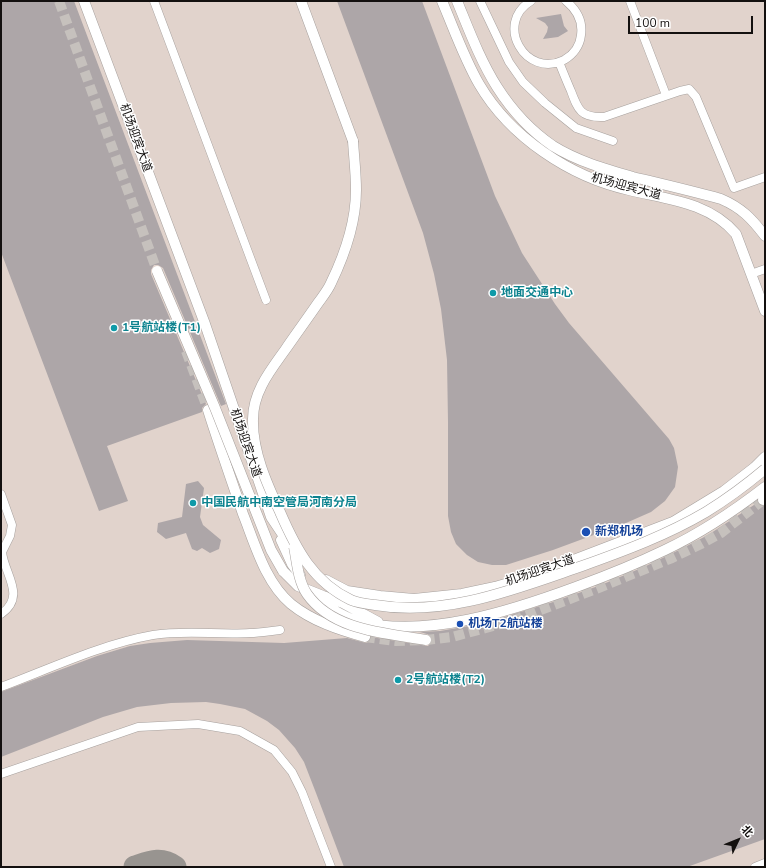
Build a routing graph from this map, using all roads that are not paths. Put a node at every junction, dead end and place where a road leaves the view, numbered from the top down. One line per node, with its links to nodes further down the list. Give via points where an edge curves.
1 (84, 1): 25 (main road, 机场迎宾大道, via 205,324)
2 (154, 1): 18 (lane)
3 (301, 1): 26 (main road, bridge, via 353,141 356,192 350,234 331,284 267,374 254,407 252,420 258,454)
4 (442, 1): 17 (main road, 机场迎宾大道, via 480,85 504,116 529,140 554,159 590,178 706,210 728,225 736,234)
5 (457, 1): 14 (main road, via 482,60 496,85 516,113 537,133 553,145 592,165 729,202 748,215)
6 (480, 1): 12 (lane, via 509,62 523,82 544,104 576,128)
7 (531, 1): 10 (lane, via 519,12 515,21 516,42 529,58 548,64)
8 (566, 1): 10 (lane, via 580,18 581,40 568,58)
9 (630, 1): 11 (lane)
10 (558, 62): 11 (lane, via 576,106 588,116 604,118)
11 (666, 96): 13 (lane, via 689,89 696,97 734,188)
12 (613, 141)
13 (765, 177)
14 (765, 236)
15 (765, 269): 17 (lane)
16 (157, 271): 27 (main road, bridge, via 271,550 283,571)
17 (751, 274): 19 (main road, 机场迎宾大道)
18 (266, 300)
19 (765, 310)
20 (208, 410): 34 (main road, via 259,557 274,584 302,613)
21 (765, 457): 29 (main road, 机场迎宾大道, via 724,491 673,522 532,576 462,594 414,599)
22 (765, 469): 26 (main road, bridge, via 742,488 705,512 665,533 621,552 508,592 471,601 427,607 384,606 354,601 331,589 310,568)
23 (765, 487): 32 (main road, via 737,508 666,550 552,596 465,620 434,625)
24 (1, 494): 31 (lane, via 12,525 2,552 13,588 13,599)
25 (271, 517): 28 (main road, via 292,564 305,581); 29 (main road, 机场迎宾大道, via 301,562 321,578 347,591)
26 (293, 541): 35 (main road, bridge, via 306,594 321,610 366,630)
27 (298, 586): 28 (main road); 32 (main road, via 322,603 356,621)
28 (322, 596): 30 (main road)
29 (380, 596): 30 (main road)
30 (343, 603): 32 (main road)
31 (1, 614)
32 (385, 626)
33 (280, 630): 36 (lane, via 153,635 113,645)
34 (365, 637)
35 (426, 640)
36 (1, 688)
37 (1, 774): 39 (lane, via 138,727 198,724 240,731 274,750 292,772)
38 (765, 863): 40 (lane)
39 (331, 867)
40 (755, 867)

